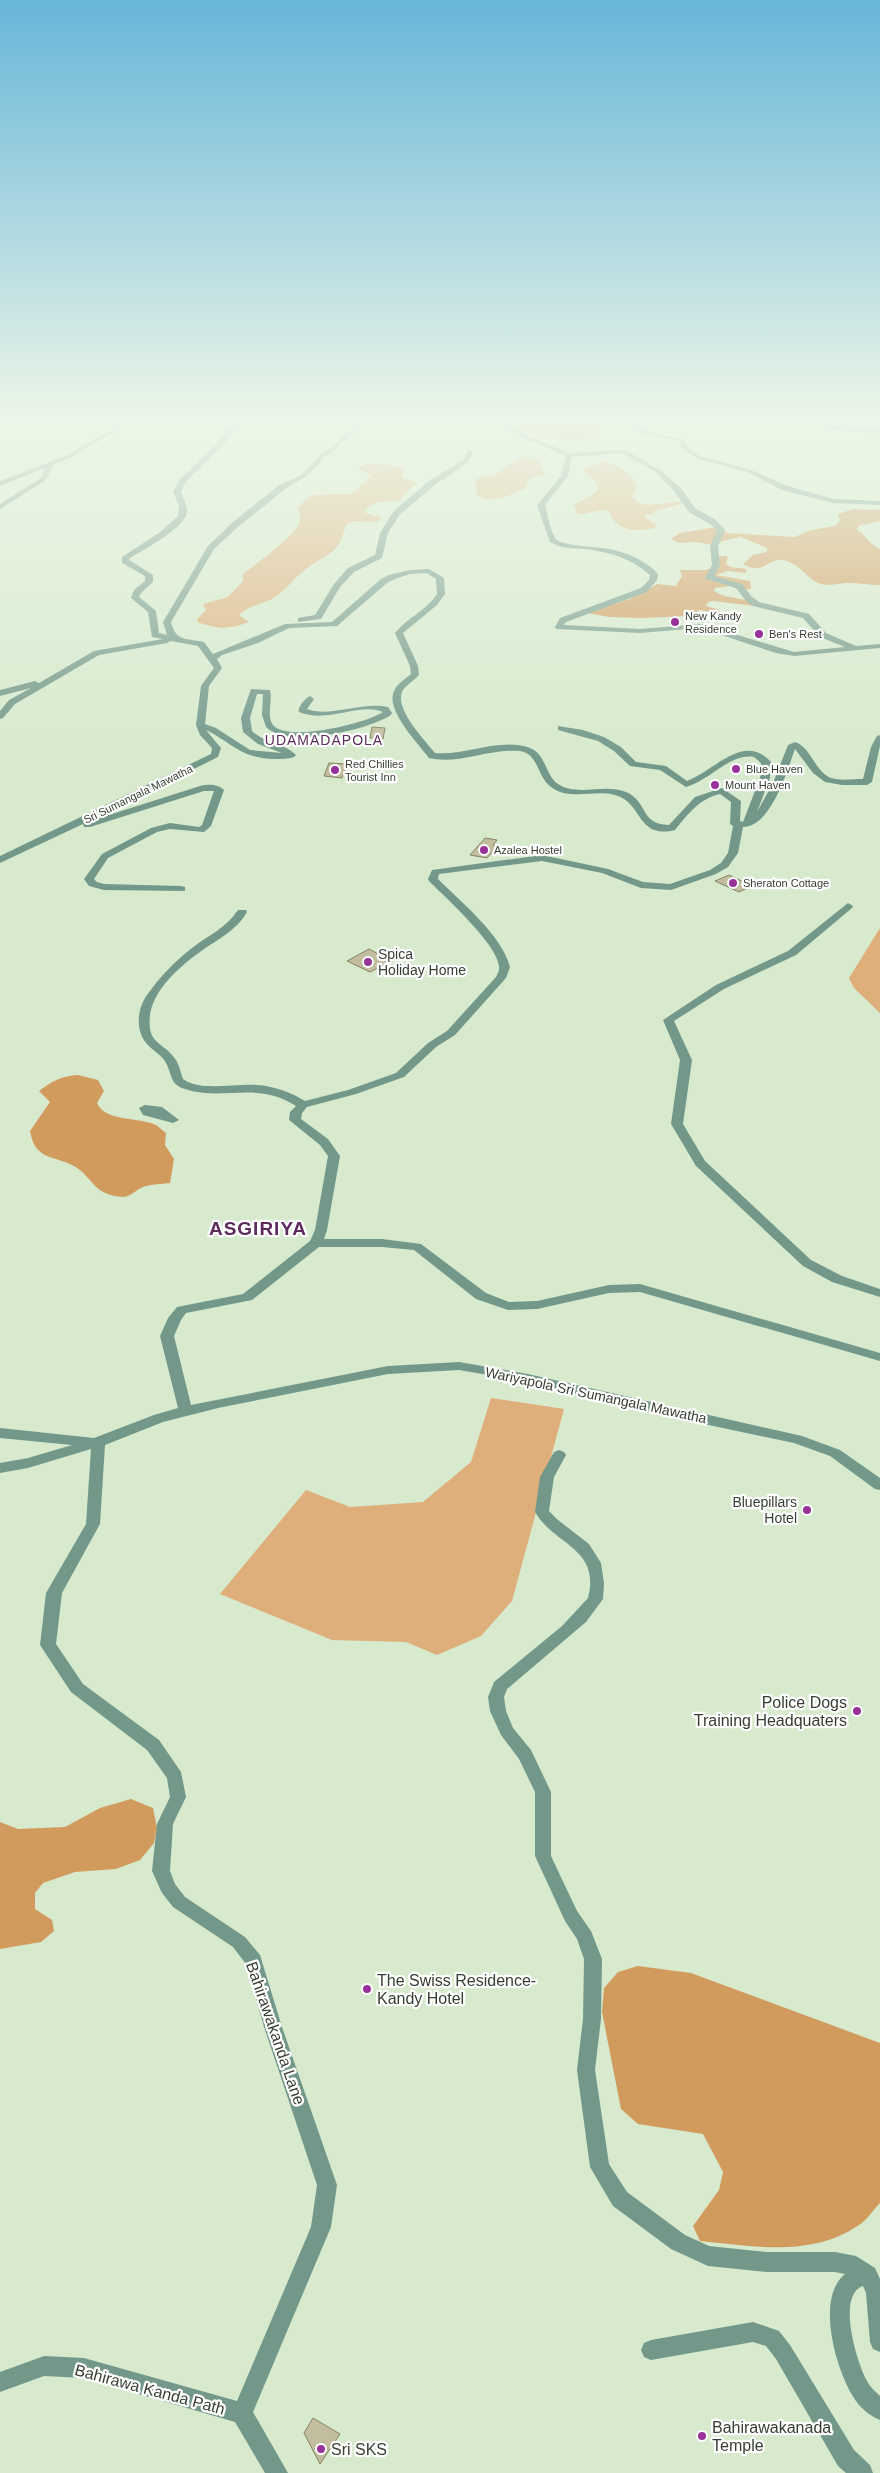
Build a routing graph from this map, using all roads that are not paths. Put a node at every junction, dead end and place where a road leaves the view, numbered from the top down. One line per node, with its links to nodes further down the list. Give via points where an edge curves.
1 (164, 533): 7 (street, via 125,560 149,576 149,582 135,598 152,611 155,635)
2 (226, 533): 7 (street, via 211,548 168,622 170,634)
3 (384, 533): 6 (street, via 379,556 351,570 318,617 286,621)
4 (551, 533): 9 (street, via 560,545 620,553 647,566 654,574 644,590 563,620 559,626 640,631 701,626 794,654)
5 (720, 533): 9 (street, via 714,546 716,565 709,577 739,586 756,604 806,616 823,635)
6 (278, 630): 10 (street, via 219,652); 18 (street, via 288,626 334,624 384,581 410,572 437,574 441,594 433,605 406,623 399,633 416,675 398,689 395,698 399,712 432,756 450,758 498,748 530,750 536,754 554,785 569,791 623,794 635,804 645,823 657,828 672,828 693,802 707,793 722,791 736,801 735,824)
7 (178, 640): 10 (street, via 201,644); 11 (street, via 97,653)
8 (880, 646): 9 (street)
9 (856, 648)
10 (211, 659): 15 (street, via 218,668 205,686)
11 (52, 681): 12 (street); 14 (street, via 12,702)
12 (0, 693)
13 (310, 699): 15 (street, via 302,710 306,713 366,707 385,709 388,713 384,718 358,726 284,735 270,728 267,721 267,692 254,690 244,719 246,731 256,740 287,752 289,756 246,752 208,726)
14 (0, 716)
15 (200, 725): 19 (street, Sri Sumangala Mawatha, via 217,748 215,755)
16 (561, 728): 18 (street, via 592,734 622,751 633,764 663,768 686,784 734,756 748,753 761,756 766,762 765,778)
17 (880, 738): 18 (street, via 867,782 829,781 818,776 800,748 796,745 791,747 775,793 756,818)
18 (743, 825): 24 (street, via 733,853 725,864 713,872 671,886 641,885 606,871 542,858 435,872 433,879 502,955 505,967 501,978 451,1033 432,1045 400,1075)
19 (60, 831): 20 (street, Sri Sumangala Mawatha); 21 (street, via 113,818 202,788 216,788 219,790 206,826 201,830 170,826 154,830 105,856 89,879 93,884 104,887)
20 (0, 860)
21 (181, 889)
22 (848, 906): 26 (street, via 792,953 720,987 668,1020 686,1060 677,1124 700,1163 807,1263 837,1280)
23 (242, 912): 24 (street, via 237,922 192,953 146,1003 145,1029 148,1038 172,1061 175,1076 182,1084 198,1088 274,1091)
24 (303, 1105): 25 (street, via 296,1112 296,1120 324,1142 334,1156)
25 (316, 1243): 27 (street, via 382,1243 417,1247 481,1296 508,1306 537,1305 609,1289 640,1288); 28 (street, via 247,1297 182,1310 175,1318 167,1336)
26 (880, 1293)
27 (880, 1358)
28 (186, 1411): 30 (street, Wariyapola Sri Sumangala Mawatha); 33 (street, Wariyapola Sri Sumangala Mawatha, via 388,1370 459,1366 528,1378 797,1439 835,1453)
29 (0, 1432): 30 (street)
30 (98, 1442): 32 (street, Wariyapola Sri Sumangala Mawatha); 39 (street, Bahirawakanda Lane, via 93,1524 54,1593 48,1644 77,1688 153,1745 175,1777 178,1797 165,1824 161,1871 179,1902 239,1942 254,1960 273,2027 327,2185 321,2227)
31 (559, 1455): 34 (street, via 547,1478 542,1512 590,1556 596,1571 595,1599 578,1619 500,1686 496,1697 507,1732 525,1754 543,1792 543,1856 571,1916 585,1936 593,1959 592,2019 586,2070 600,2167 620,2199 678,2242 708,2256 767,2262 835,2262 856,2266)
32 (0, 1468)
33 (880, 1485)
34 (868, 2275): 35 (street, via 876,2292); 38 (street, via 850,2282 840,2296 839,2318 844,2347 861,2391)
35 (880, 2342)
36 (651, 2350): 41 (street, via 753,2332 772,2338 784,2352 846,2458)
37 (0, 2382): 39 (street, Bahirawa Kanda Path, via 44,2366 84,2368)
38 (880, 2410)
39 (242, 2413): 40 (street)
40 (277, 2473)
41 (862, 2473)

